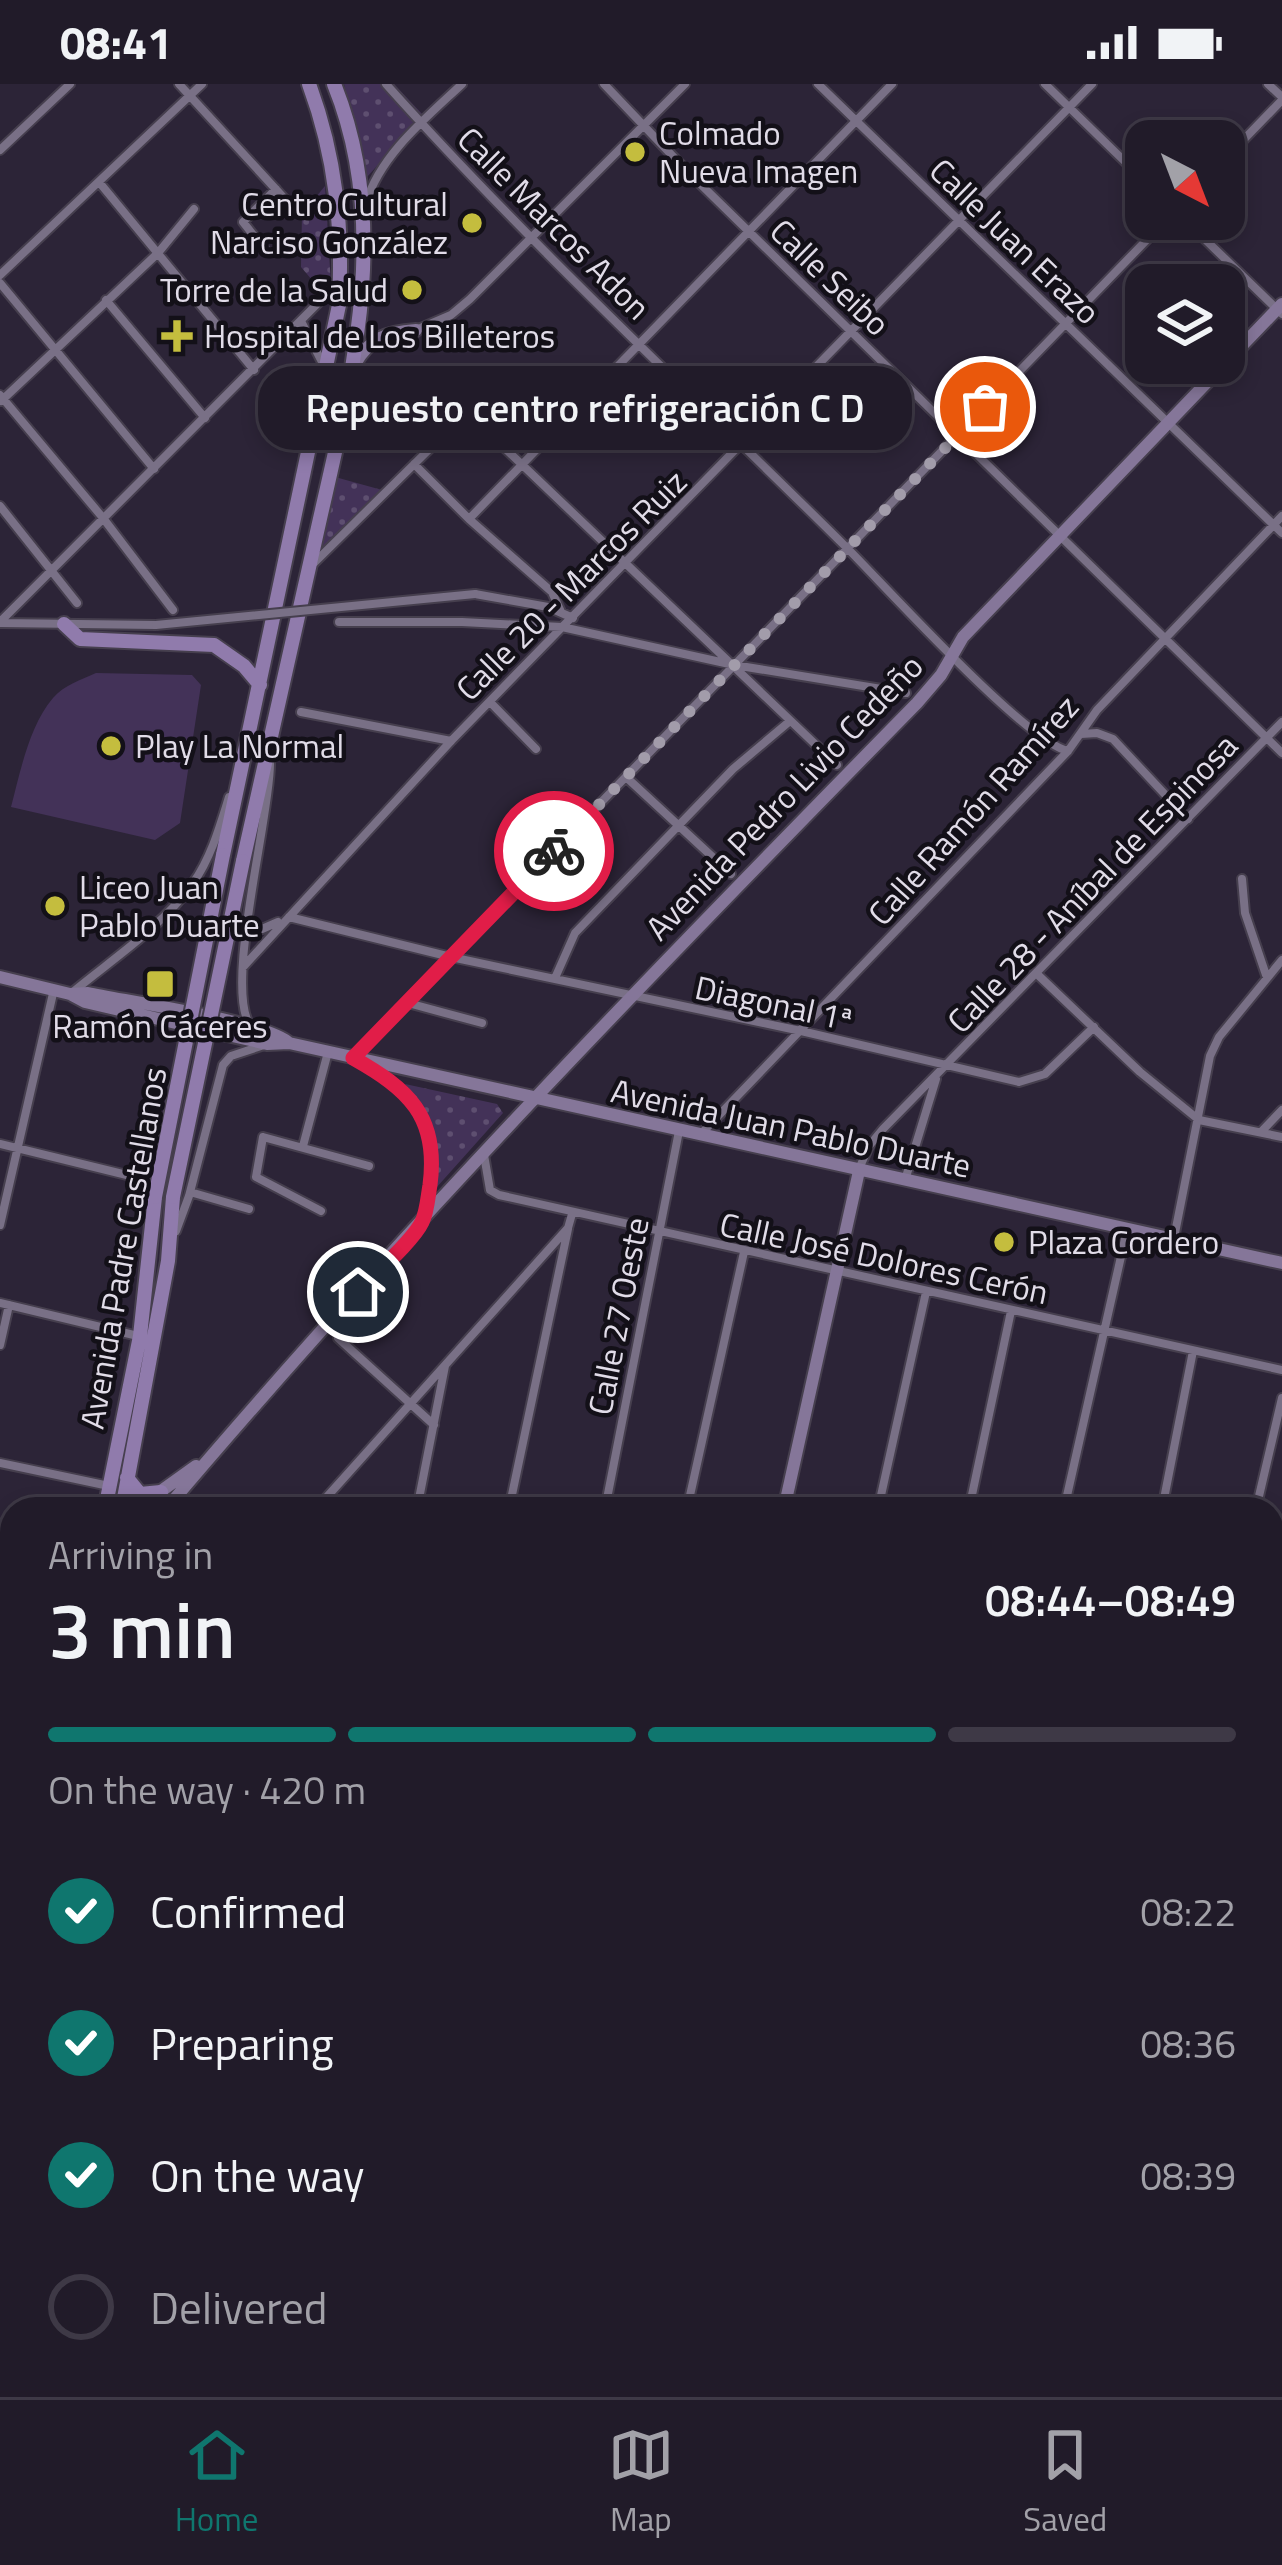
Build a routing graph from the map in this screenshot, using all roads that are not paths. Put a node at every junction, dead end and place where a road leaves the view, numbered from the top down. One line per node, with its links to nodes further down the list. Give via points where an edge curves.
1 (70, 84): 22 (street)
2 (179, 84): 15 (street)
3 (202, 84): 15 (street)
4 (309, 84): 37 (main road, Avenida Padre Castellanos, via 335,177)
5 (334, 84): 28 (main road, Avenida Padre Castellanos)
6 (386, 84): 19 (street, Calle Marcos Adon)
7 (462, 84): 19 (street)
8 (604, 84): 20 (street, Calle Seibo)
9 (685, 84): 20 (street)
10 (818, 84): 18 (street, Calle Juan Erazo)
11 (892, 84): 18 (street)
12 (1045, 84): 17 (street)
13 (1092, 84): 17 (street, Calle 20 - Marcos Ruiz)
14 (1268, 84): 16 (street)
15 (189, 96): 24 (street); 25 (street)
16 (1282, 99): 21 (street)
17 (1069, 107): 23 (street); 29 (street, Calle 20 - Marcos Ruiz)
18 (855, 122): 29 (street, Calle Juan Erazo); 30 (street)
19 (422, 124): 28 (street, via 370,189); 31 (street, Calle Marcos Adon)
20 (644, 127): 30 (street, Calle Seibo); 31 (street)
21 (1245, 138)
22 (0, 150)
23 (1125, 162)
24 (99, 182): 35 (street); 36 (street)
25 (277, 189): 26 (street); 34 (street, via 243,223)
26 (294, 208)
27 (194, 209): 35 (street)
28 (363, 215): 46 (main road, Avenida Padre Castellanos)
29 (961, 220): 41 (street, Calle Juan Erazo); 43 (street, Calle 20 - Marcos Ruiz)
30 (748, 230): 43 (street, Calle Seibo); 44 (street)
31 (532, 240): 42 (street, via 451,315); 44 (street, Calle Marcos Adon)
32 (1147, 240): 41 (street)
33 (1206, 240): 39 (street)
34 (266, 251)
35 (158, 253): 38 (street); 47 (street)
36 (0, 279): 45 (street)
37 (340, 281): 40 (street); 48 (main road, Avenida Padre Castellanos)
38 (106, 300): 45 (street); 50 (street)
39 (1280, 309): 51 (main road, Avenida Pedro Livio Cedeño)
40 (302, 322): 47 (street); 48 (street)
41 (1066, 323): 51 (street, Calle Juan Erazo); 52 (street)
42 (416, 330): 46 (main road, via 379,336)
43 (852, 332): 52 (street, Calle Seibo); 53 (street, Calle 20 - Marcos Ruiz)
44 (640, 344): 53 (street, Calle Marcos Adon); 55 (street)
45 (54, 348): 49 (street); 56 (street)
46 (354, 364): 66 (main road, Avenida Padre Castellanos)
47 (254, 370): 50 (street)
48 (326, 371): 79 (main road, Avenida Padre Castellanos)
49 (1, 398): 59 (street)
50 (205, 418): 56 (street)
51 (1168, 422): 61 (street, Calle Juan Erazo); 63 (main road, Avenida Pedro Livio Cedeño)
52 (957, 435): 63 (street, Calle Seibo); 64 (street)
53 (742, 446): 64 (street, Calle Marcos Adon); 65 (street, Calle 20 - Marcos Ruiz)
54 (414, 464): 55 (street, via 465,414); 60 (street); 66 (street)
55 (521, 466): 60 (street); 65 (street)
56 (154, 469): 59 (street)
57 (0, 506): 67 (street)
58 (1282, 516): 61 (street, Calle Ramón Ramírez)
59 (104, 518): 67 (street); 69 (street)
60 (469, 519): 70 (street, via 552,592)
61 (1274, 525): 62 (street, Calle Juan Erazo); 76 (street, Calle Ramón Ramírez)
62 (1282, 533)
63 (1060, 536): 76 (street, Calle Seibo); 77 (main road, Avenida Pedro Livio Cedeño)
64 (848, 548): 77 (street, Calle Marcos Adon); 78 (street)
65 (626, 564): 71 (street, Calle 20 - Marcos Ruiz); 78 (street)
66 (308, 569): 88 (main road, Avenida Padre Castellanos)
67 (51, 570): 68 (street); 73 (street)
68 (77, 603)
69 (172, 610)
70 (561, 612): 71 (street); 74 (street, bridge, via 475,594 156,625)
71 (573, 618): 75 (street, Calle 20 - Marcos Ruiz)
72 (339, 622): 75 (street)
73 (0, 623): 74 (street)
74 (64, 624): 79 (main road, via 80,639 214,645)
75 (562, 627): 78 (street); 81 (street, Calle 20 - Marcos Ruiz)
76 (1164, 638): 85 (street, Calle Ramón Ramírez); 86 (street, Calle Seibo)
77 (952, 654): 91 (street, Calle Marcos Adon, via 1047,742); 110 (main road, Avenida Pedro Livio Cedeño, via 917,703)
78 (734, 665): 80 (street); 83 (street); 94 (street)
79 (260, 685): 89 (main road, Avenida Padre Castellanos)
80 (906, 693)
81 (490, 701): 87 (street, Calle 20 - Marcos Ruiz); 90 (street)
82 (302, 712): 87 (street)
83 (790, 722): 93 (street); 96 (street)
84 (1282, 722): 86 (street, Calle 28 - Aníbal de Espinosa)
85 (1081, 734): 91 (street, Calle Ramón Ramírez); 95 (street, via 1113,739)
86 (1267, 738): 92 (street, Calle Seibo); 95 (street, Calle 28 - Aníbal de Espinosa)
87 (451, 741): 99 (street, Calle 20 - Marcos Ruiz)
88 (269, 742): 100 (street); 148 (main road, Avenida Padre Castellanos, bridge, via 173,1197)
89 (247, 744): 109 (street, via 194,882); 155 (main road, Avenida Padre Castellanos, bridge, via 155,1196)
90 (536, 749)
91 (1068, 751): 115 (street, Calle Ramón Ramírez)
92 (1282, 753)
93 (837, 765)
94 (626, 776): 96 (street); 101 (street)
95 (1187, 819): 104 (street, Calle 28 - Aníbal de Espinosa)
96 (677, 824): 97 (street); 107 (street, via 575,933)
97 (731, 874)
98 (1242, 879): 105 (street)
99 (287, 917): 100 (street); 101 (street, Diagonal 1ª); 103 (street, Calle 20 - Marcos Ruiz)
100 (246, 929): 103 (street)
101 (451, 957): 107 (street, Diagonal 1ª); 111 (street)
102 (1282, 960): 105 (street)
103 (244, 966): 113 (street, via 243,1014)
104 (1037, 974): 114 (street); 120 (street, Calle 28 - Aníbal de Espinosa)
105 (1267, 975): 124 (street, via 1219,1037)
106 (0, 977): 108 (main road)
107 (555, 979): 110 (street, Diagonal 1ª)
108 (54, 989): 109 (main road); 131 (street)
109 (70, 994): 113 (main road, Avenida Juan Pablo Duarte); 117 (main road, Avenida Juan Pablo Duarte)
110 (630, 995): 115 (street, Diagonal 1ª); 122 (main road, Avenida Pedro Livio Cedeño)
111 (407, 1003): 112 (street); 119 (street)
112 (482, 1023)
113 (252, 1028): 116 (main road, Avenida Juan Pablo Duarte)
114 (1094, 1028): 120 (street, Diagonal 1ª, via 1033,1079); 124 (street)
115 (801, 1031): 120 (street, Diagonal 1ª); 127 (street, Calle Ramón Ramírez)
116 (289, 1043): 117 (main road, Avenida Juan Pablo Duarte); 118 (main road, Avenida Juan Pablo Duarte)
117 (267, 1044): 137 (street, via 224,1065)
118 (328, 1052): 119 (main road, Avenida Juan Pablo Duarte); 130 (street)
119 (353, 1058): 122 (main road, Avenida Juan Pablo Duarte); 141 (street, via 410,1098 428,1129 431,1176)
120 (947, 1067): 121 (street, Calle 28 - Aníbal de Espinosa)
121 (937, 1078): 134 (street, Calle 28 - Aníbal de Espinosa, via 869,1146); 136 (street, Calle 28 - Aníbal de Espinosa)
122 (535, 1100): 125 (main road, Avenida Juan Pablo Duarte); 132 (main road, Avenida Pedro Livio Cedeño)
123 (1282, 1110): 126 (street)
124 (1199, 1120): 126 (street); 146 (street)
125 (679, 1131): 127 (main road, Avenida Juan Pablo Duarte); 145 (street, Calle 27 Oeste)
126 (1261, 1132): 128 (street)
127 (699, 1136): 134 (main road, Avenida Juan Pablo Duarte)
128 (1282, 1137)
129 (0, 1144): 131 (street)
130 (303, 1145): 133 (street); 139 (street, via 265,1136 255,1175)
131 (18, 1148): 135 (street); 142 (street)
132 (484, 1155): 140 (street, Calle José Dolores Cerón, via 490,1190); 141 (main road, Avenida Pedro Livio Cedeño)
133 (369, 1166)
134 (859, 1171): 136 (main road, Avenida Juan Pablo Duarte); 150 (main road)
135 (135, 1178)
136 (905, 1181): 144 (main road, Avenida Juan Pablo Duarte)
137 (190, 1192): 138 (street); 148 (street)
138 (249, 1209)
139 (321, 1211)
140 (572, 1214): 143 (street); 145 (street, Calle José Dolores Cerón)
141 (422, 1222): 164 (main road, Avenida Pedro Livio Cedeño)
142 (0, 1225)
143 (568, 1228): 159 (street); 175 (street)
144 (1127, 1229): 146 (main road, Avenida Juan Pablo Duarte); 154 (street)
145 (659, 1234): 147 (street, Calle José Dolores Cerón); 176 (street, Calle 27 Oeste)
146 (1174, 1240): 149 (main road, Avenida Juan Pablo Duarte)
147 (744, 1252): 150 (street, Calle José Dolores Cerón); 177 (street)
148 (168, 1262): 166 (main road, Avenida Padre Castellanos)
149 (1282, 1263)
150 (836, 1273): 151 (street, Calle José Dolores Cerón); 178 (main road)
151 (926, 1292): 153 (street, Calle José Dolores Cerón); 179 (street)
152 (5, 1304): 155 (street); 157 (street)
153 (1011, 1311): 154 (street, Calle José Dolores Cerón); 180 (street)
154 (1104, 1331): 158 (street, Calle José Dolores Cerón); 181 (street)
155 (140, 1336): 167 (main road, Avenida Padre Castellanos)
156 (338, 1338): 162 (street)
157 (0, 1345)
158 (1193, 1351): 160 (street, Calle José Dolores Cerón); 182 (street)
159 (445, 1364): 162 (street); 163 (street)
160 (1282, 1370)
161 (1282, 1398): 183 (street)
162 (410, 1404): 163 (street); 173 (street)
163 (434, 1425): 174 (street)
164 (212, 1455): 168 (main road); 172 (main road, Avenida Pedro Livio Cedeño)
165 (0, 1463): 167 (street)
166 (127, 1469): 168 (main road, via 128,1484 140,1494); 170 (main road, Avenida Padre Castellanos)
167 (110, 1486): 169 (main road, Avenida Padre Castellanos)
168 (161, 1492): 171 (main road)
169 (108, 1497)
170 (124, 1497)
171 (154, 1497)
172 (176, 1497)
173 (327, 1497)
174 (419, 1497)
175 (512, 1497)
176 (608, 1497)
177 (690, 1497)
178 (787, 1497)
179 (881, 1497)
180 (972, 1497)
181 (1067, 1497)
182 (1164, 1497)
183 (1259, 1497)

